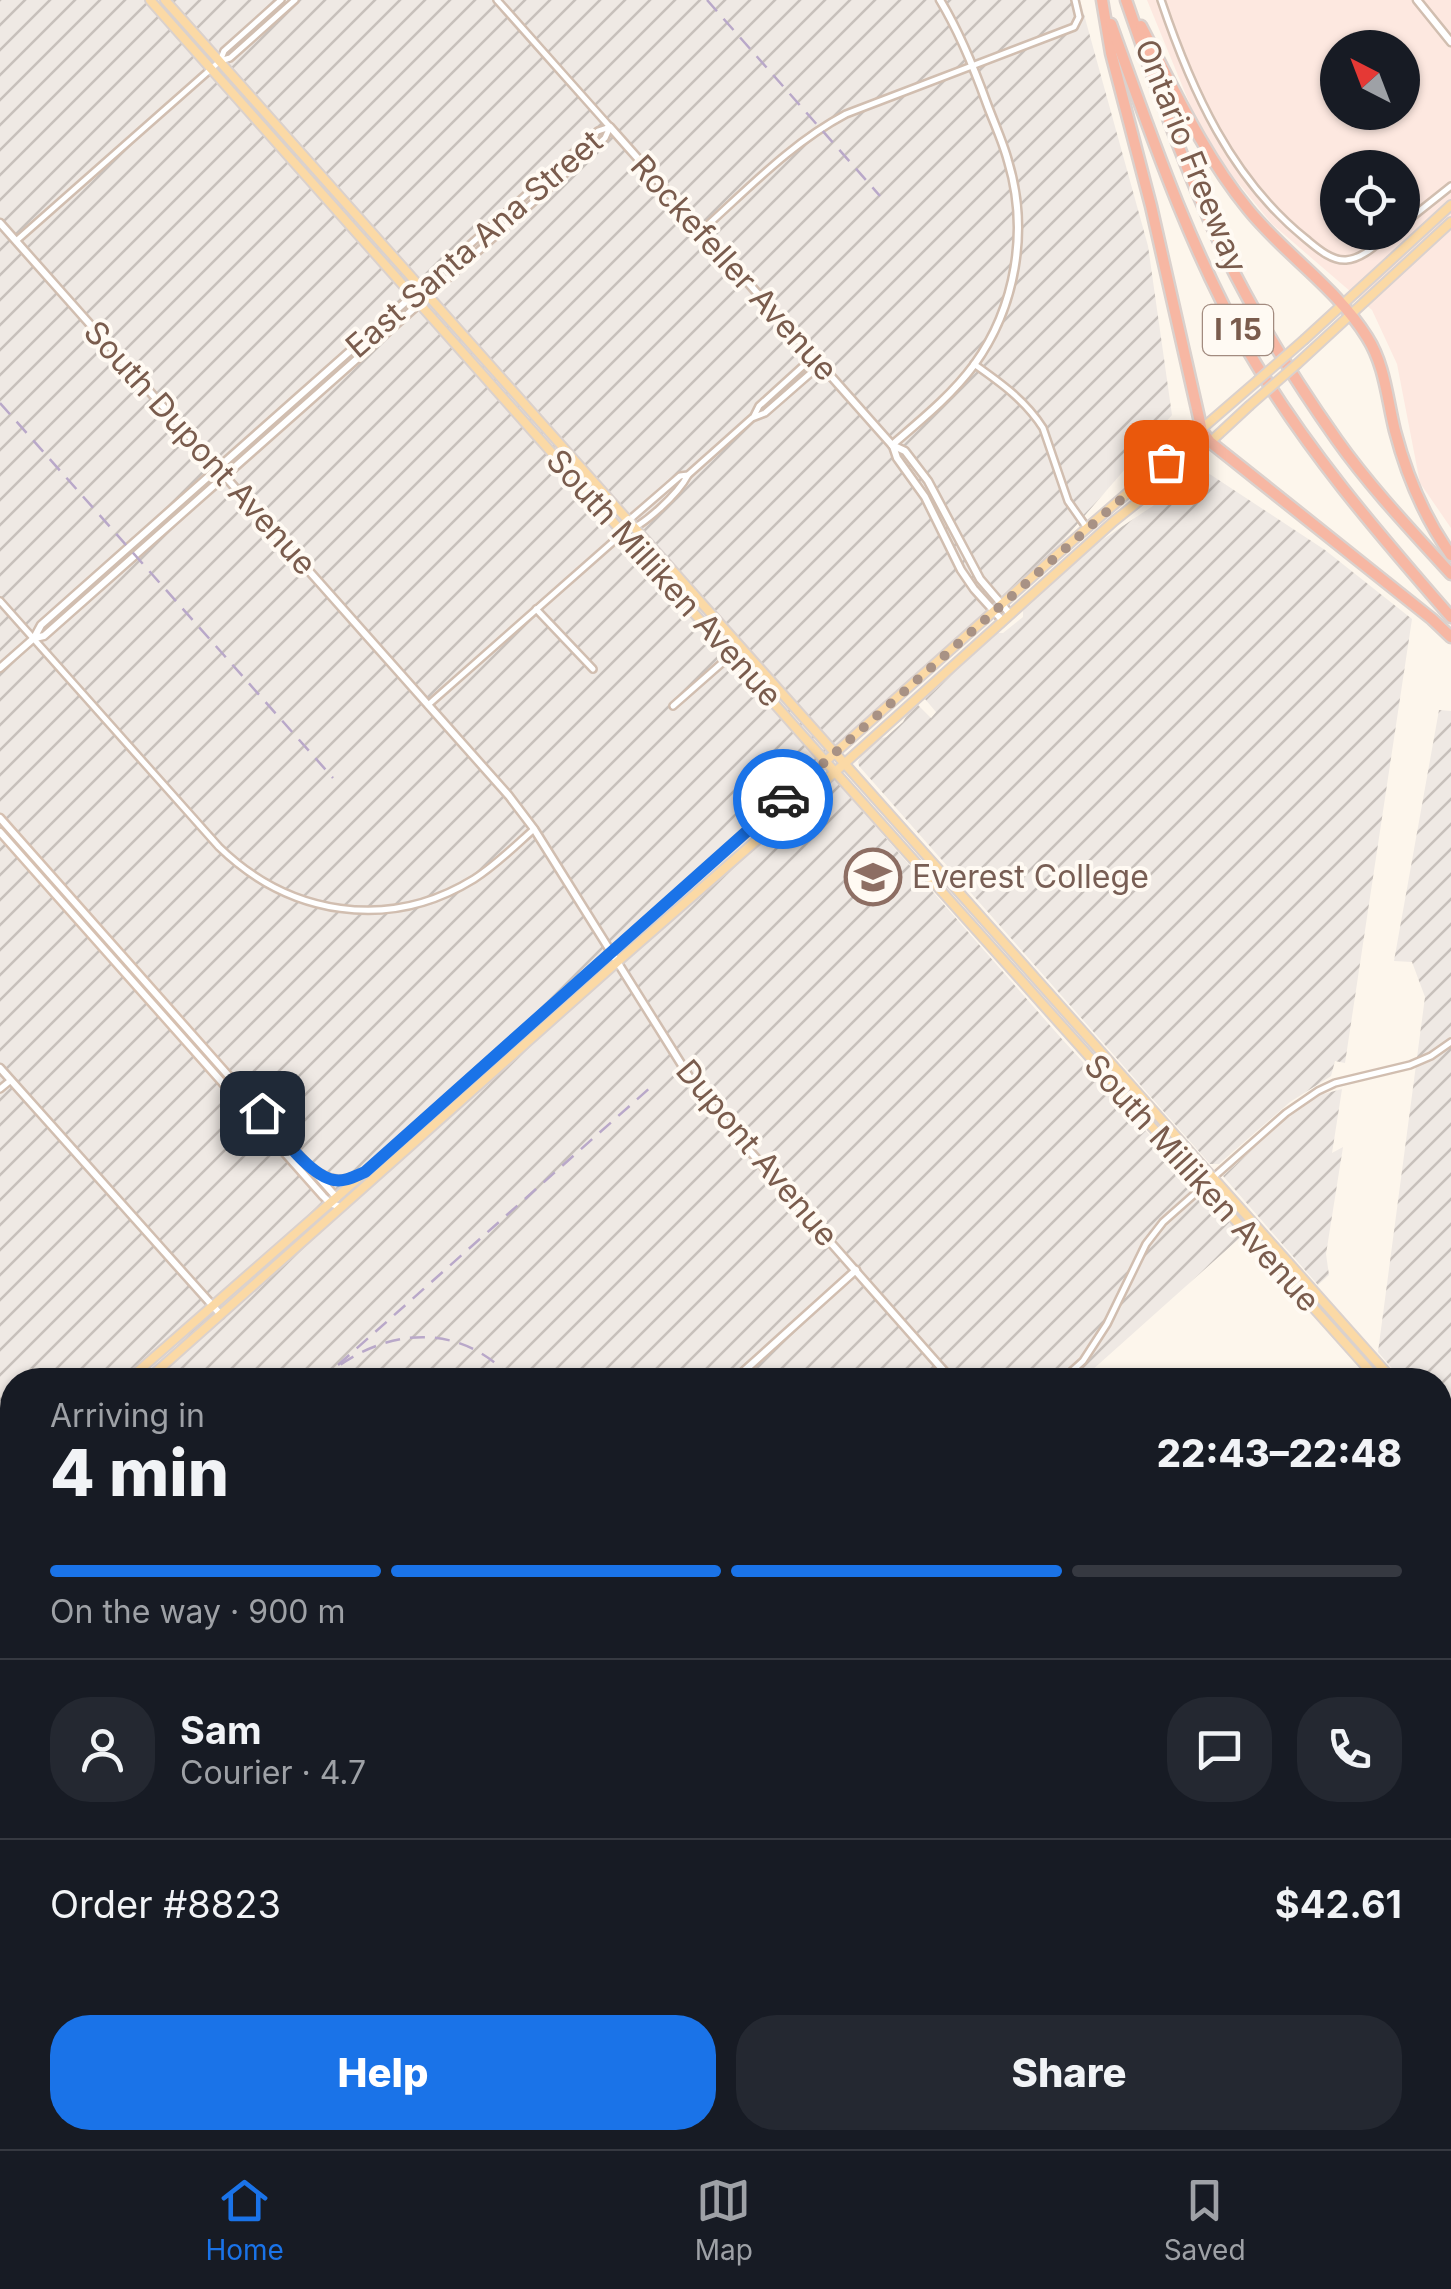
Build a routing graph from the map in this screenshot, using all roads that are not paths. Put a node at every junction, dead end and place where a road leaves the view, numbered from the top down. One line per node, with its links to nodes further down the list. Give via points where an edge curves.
1 (150, 0): 15 (main road, South Milliken Avenue)
2 (165, 0): 13 (main road, South Milliken Avenue)
3 (281, 0): 13 (street)
4 (295, 0): 13 (street)
5 (497, 0): 16 (street, Rockefeller Avenue)
6 (940, 0): 14 (street)
7 (1074, 0): 14 (street, via 1078,22 1069,29)
8 (1102, 0): 37 (highway); 52 (highway, Ontario Freeway / I 15, via 1189,232 1248,349 1350,500)
9 (1127, 0): 31 (highway, via 1222,175 1262,226); 46 (highway, Ontario Freeway / I 15, via 1210,224 1270,336 1338,442)
10 (1161, 0): 24 (street, via 1213,126 1248,178)
11 (1417, 0): 12 (street)
12 (1451, 42)
13 (220, 61): 15 (street); 27 (main road, South Milliken Avenue)
14 (973, 65): 22 (street, via 832,122); 35 (street, via 1008,162 1018,221 1006,302)
15 (212, 69): 23 (street); 28 (main road, South Milliken Avenue)
16 (610, 127): 22 (street, Rockefeller Avenue); 27 (street, East Santa Ana Street); 29 (street, East Santa Ana Street)
17 (1451, 186): 19 (street)
18 (1451, 205): 31 (main road)
19 (1420, 211)
20 (1451, 222): 32 (main road)
21 (0, 223): 23 (street, South Dupont Avenue)
22 (701, 231): 33 (street, Rockefeller Avenue)
23 (16, 241): 40 (street, South Dupont Avenue)
24 (1320, 249)
25 (1321, 250): 26 (street, via 1345,260)
26 (1368, 250)
27 (420, 288): 28 (street, East Santa Ana Street); 29 (main road, South Milliken Avenue)
28 (412, 296): 30 (main road, South Milliken Avenue); 40 (street, East Santa Ana Street)
29 (428, 296): 30 (street, East Santa Ana Street); 42 (main road, South Milliken Avenue)
30 (420, 304): 41 (street, East Santa Ana Street); 44 (main road, South Milliken Avenue)
31 (1344, 304): 32 (highway); 37 (main road, bridge)
32 (1352, 314): 38 (main road, bridge); 45 (highway, via 1379,358 1415,494)
33 (814, 357): 34 (street, Rockefeller Avenue); 36 (street)
34 (820, 364): 36 (street); 39 (street, Rockefeller Avenue)
35 (974, 364): 39 (street); 43 (street, via 1038,419 1068,501)
36 (752, 418): 42 (street)
37 (1202, 431): 38 (highway); 43 (main road)
38 (1210, 442): 51 (main road); 53 (highway)
39 (892, 445): 48 (street, Rockefeller Avenue, via 928,482 974,569); 50 (street, Rockefeller Avenue, via 961,570)
40 (218, 468): 41 (street, South Dupont Avenue); 54 (street, East Santa Ana Street)
41 (225, 475): 54 (street, East Santa Ana Street); 58 (street, South Dupont Avenue)
42 (632, 525): 44 (street); 61 (main road, South Milliken Avenue)
43 (1088, 528): 48 (main road)
44 (623, 533): 49 (street); 55 (main road, South Milliken Avenue)
45 (1451, 555)
46 (1451, 574)
47 (0, 601): 54 (street)
48 (1002, 605): 50 (main road); 51 (street, Rockefeller Avenue)
49 (536, 609): 57 (street); 59 (street)
50 (994, 612): 51 (street, Rockefeller Avenue); 61 (main road)
51 (1006, 617): 63 (main road)
52 (1451, 617)
53 (1451, 637)
54 (34, 638): 56 (street, East Santa Ana Street); 66 (street, via 218,847 290,896 352,910 417,904 477,877)
55 (732, 654): 60 (street); 62 (main road, South Milliken Avenue)
56 (0, 668)
57 (593, 670)
58 (400, 674): 59 (street, Dupont Avenue)
59 (428, 705): 66 (street, Dupont Avenue)
60 (673, 706)
61 (835, 753): 62 (main road); 63 (main road, South Milliken Avenue)
62 (825, 762): 64 (main road, South Milliken Avenue); 68 (main road)
63 (844, 764): 64 (main road); 76 (main road, South Milliken Avenue)
64 (835, 772): 69 (main road); 77 (main road, South Milliken Avenue)
65 (0, 818): 74 (street)
66 (534, 829): 68 (street, Dupont Avenue)
67 (0, 832): 78 (street)
68 (610, 952): 69 (street, Dupont Avenue); 75 (main road)
69 (616, 962): 79 (main road); 80 (street, Dupont Avenue, via 694,1086)
70 (1451, 1042): 76 (street, via 1410,1065 1318,1090)
71 (0, 1068): 72 (street)
72 (10, 1080): 73 (street); 81 (street)
73 (0, 1090)
74 (312, 1168): 75 (street, via 332,1180); 78 (street)
75 (365, 1172): 78 (main road)
76 (1213, 1178): 77 (street); 89 (main road, South Milliken Avenue)
77 (1204, 1185): 87 (street, via 1146,1244 1108,1324); 88 (main road, South Milliken Avenue)
78 (333, 1200): 79 (street); 81 (main road)
79 (340, 1207): 82 (main road)
80 (856, 1270): 85 (street); 86 (street, Dupont Avenue)
81 (212, 1306): 82 (street); 83 (main road)
82 (220, 1315): 84 (main road)
83 (147, 1368)
84 (160, 1368)
85 (747, 1368)
86 (942, 1368)
87 (1076, 1368)
88 (1367, 1368)
89 (1382, 1368)

